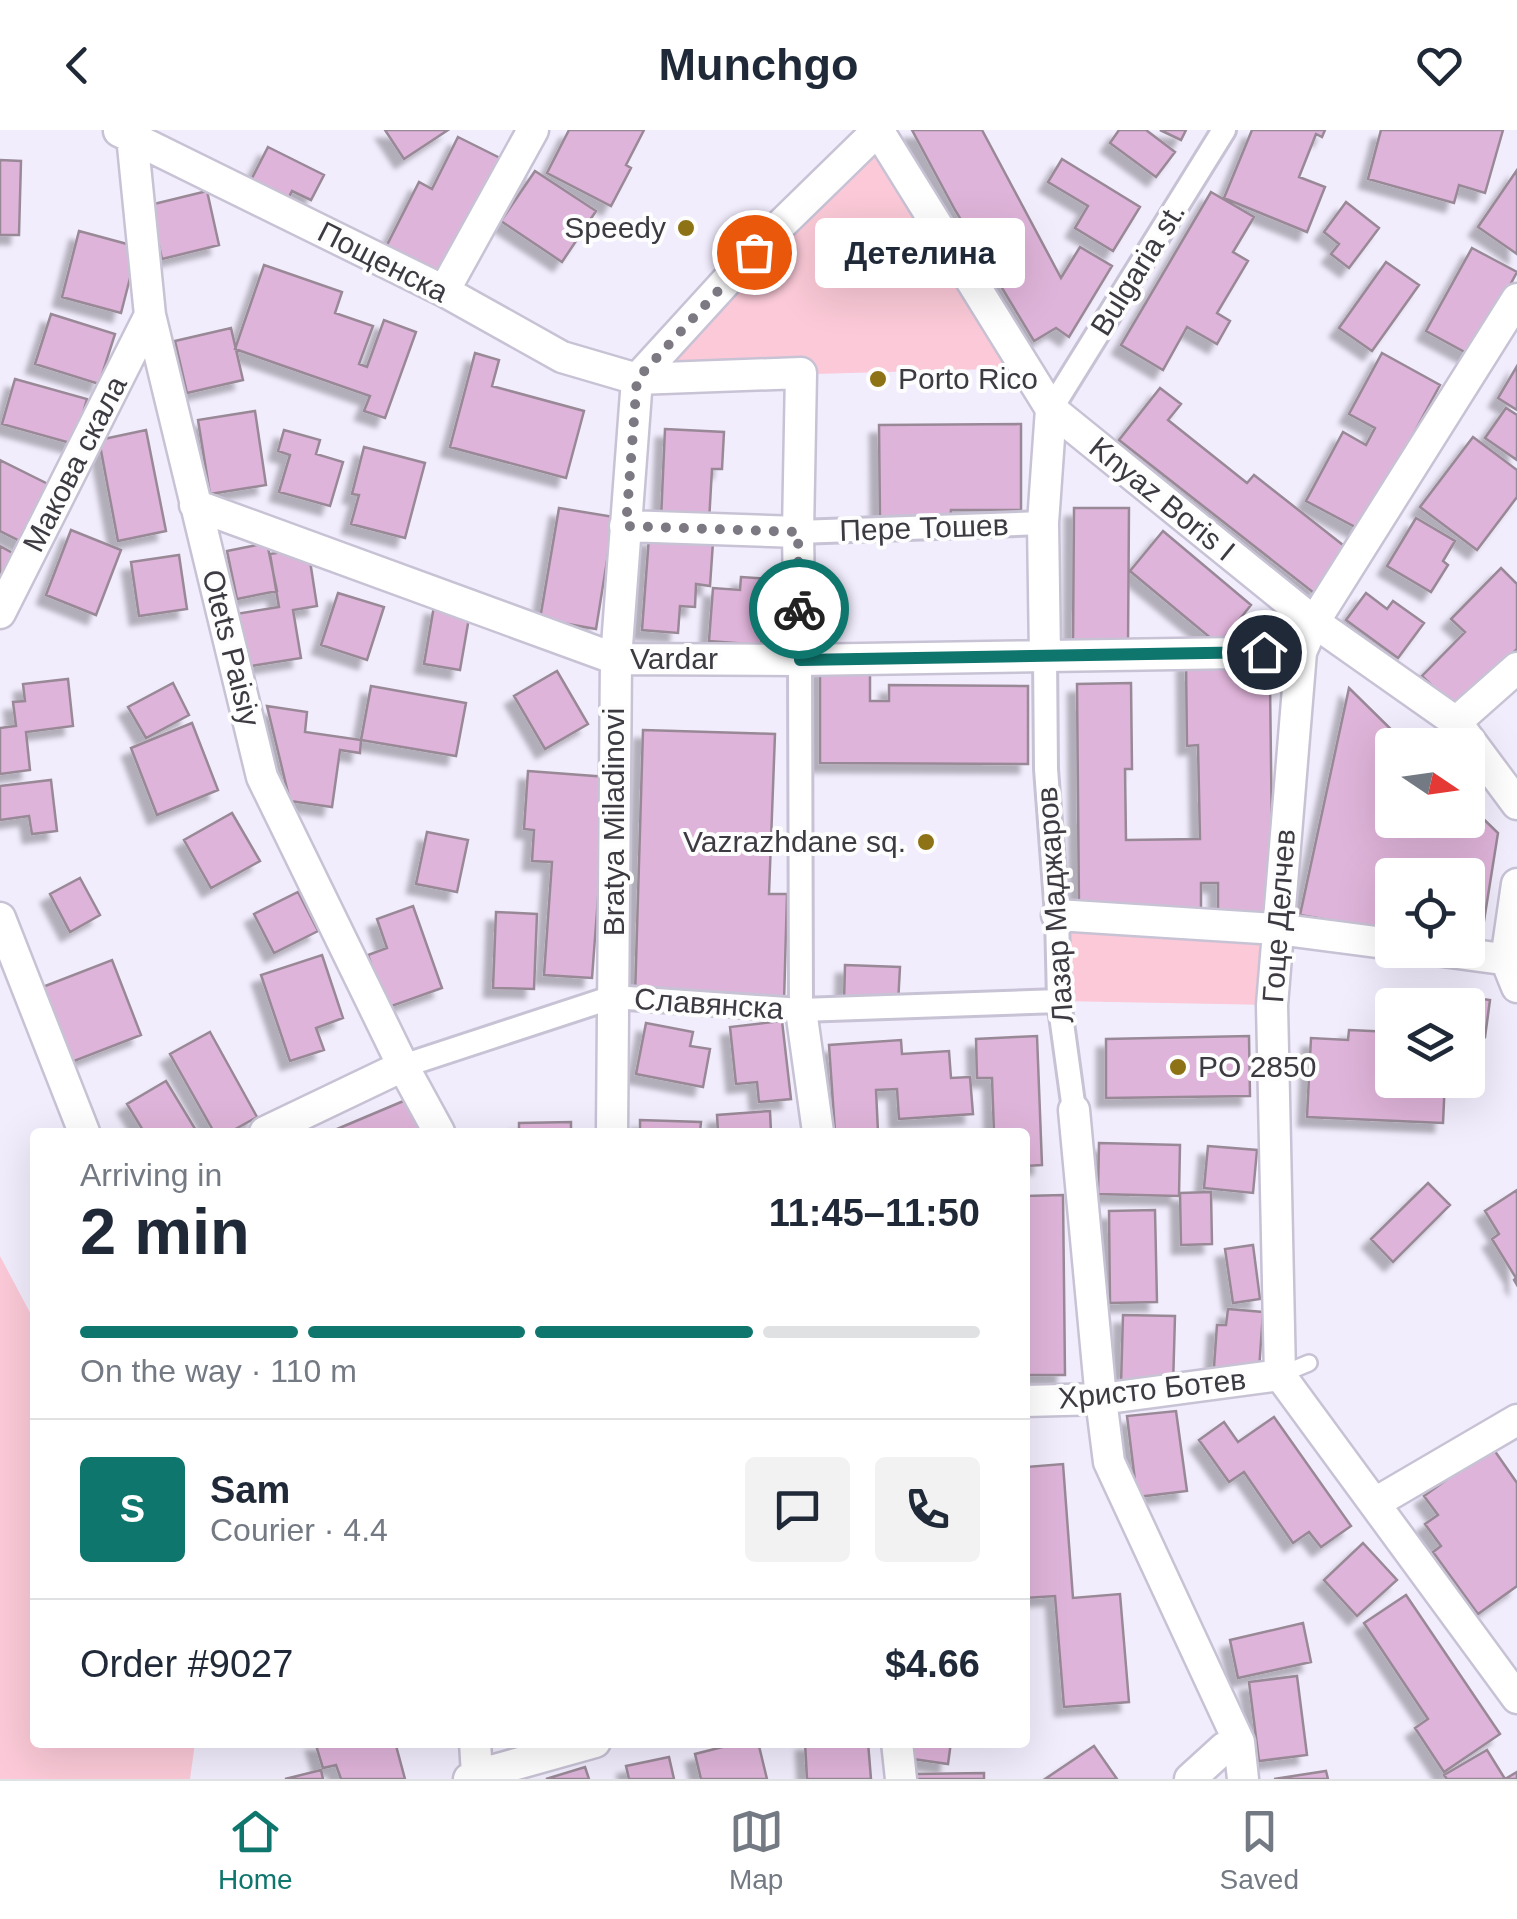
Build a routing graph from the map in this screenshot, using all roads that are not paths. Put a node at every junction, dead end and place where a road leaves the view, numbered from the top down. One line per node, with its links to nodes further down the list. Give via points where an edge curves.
1 (533, 130): 5 (street)
2 (878, 130): 8 (street); 9 (street, Knyaz Boris I)
3 (1224, 130): 9 (street, Bulgaria st.)
4 (127, 132): 5 (street, Пощенска); 7 (street, Otets Paisiy)
5 (444, 291): 8 (street, Пощенска, via 562,358)
6 (1517, 299): 15 (street, Гоце Делчев)
7 (150, 316): 10 (street, Otets Paisiy); 14 (street, Макова скала)
8 (637, 379): 12 (street, Bratya Miladinovi); 13 (street, Пощенска, via 801,373)
9 (1051, 409): 11 (street, Лазар Маджаров); 15 (street, Knyaz Boris I)
10 (195, 505): 18 (street, Vardar); 33 (street, Otets Paisiy, via 262,776)
11 (1043, 523): 13 (street, Пере Тошев); 17 (street, Лазар Маджаров)
12 (626, 526): 13 (street, Пере Тошев); 18 (street, Bratya Miladinovi)
13 (798, 532): 19 (street)
14 (0, 613)
15 (1314, 622): 16 (street, Гоце Делчев); 21 (street, Knyaz Boris I)
16 (1301, 652): 17 (street, Vardar); 25 (street, Гоце Делчев)
17 (1044, 656): 19 (street, Vardar); 24 (street, Лазар Маджаров)
18 (616, 659): 19 (street, Vardar); 30 (street, Bratya Miladinovi)
19 (800, 660): 32 (street)
20 (1517, 668): 21 (street)
21 (1456, 722): 22 (street, Knyaz Boris I)
22 (1517, 804)
23 (1517, 884): 29 (street)
24 (1057, 914): 25 (street); 31 (street, Лазар Маджаров)
25 (1277, 929): 27 (street); 41 (street, Гоце Делчев, via 1272,1005)
26 (3, 940): 35 (street)
27 (1375, 942)
28 (1485, 962): 29 (street)
29 (1513, 969)
30 (613, 997): 32 (street, Славянска); 33 (street, Славянска); 38 (street, Bratya Miladinovi)
31 (1059, 1001): 32 (street, Славянска); 34 (street, Лазар Маджаров)
32 (801, 1010): 39 (street)
33 (402, 1066): 36 (street, Славянска); 37 (street, Otets Paisiy)
34 (1074, 1110): 42 (street, Лазар Маджаров)
35 (82, 1128)
36 (273, 1128)
37 (437, 1128)
38 (612, 1128)
39 (817, 1128)
40 (1309, 1363): 41 (lane)
41 (1280, 1375): 42 (street, Христо Ботев); 45 (street)
42 (1101, 1399): 43 (street, Христо Ботев); 47 (street, Лазар Маджаров, via 1109,1462)
43 (1030, 1401)
44 (1517, 1420): 45 (street)
45 (1375, 1502): 46 (street)
46 (1517, 1698)
47 (1239, 1742): 53 (street); 54 (street, Лазар Маджаров)
48 (475, 1748): 51 (street)
49 (575, 1748): 51 (street)
50 (897, 1748): 52 (street)
51 (475, 1778)
52 (901, 1779)
53 (1190, 1779)
54 (1243, 1779)

